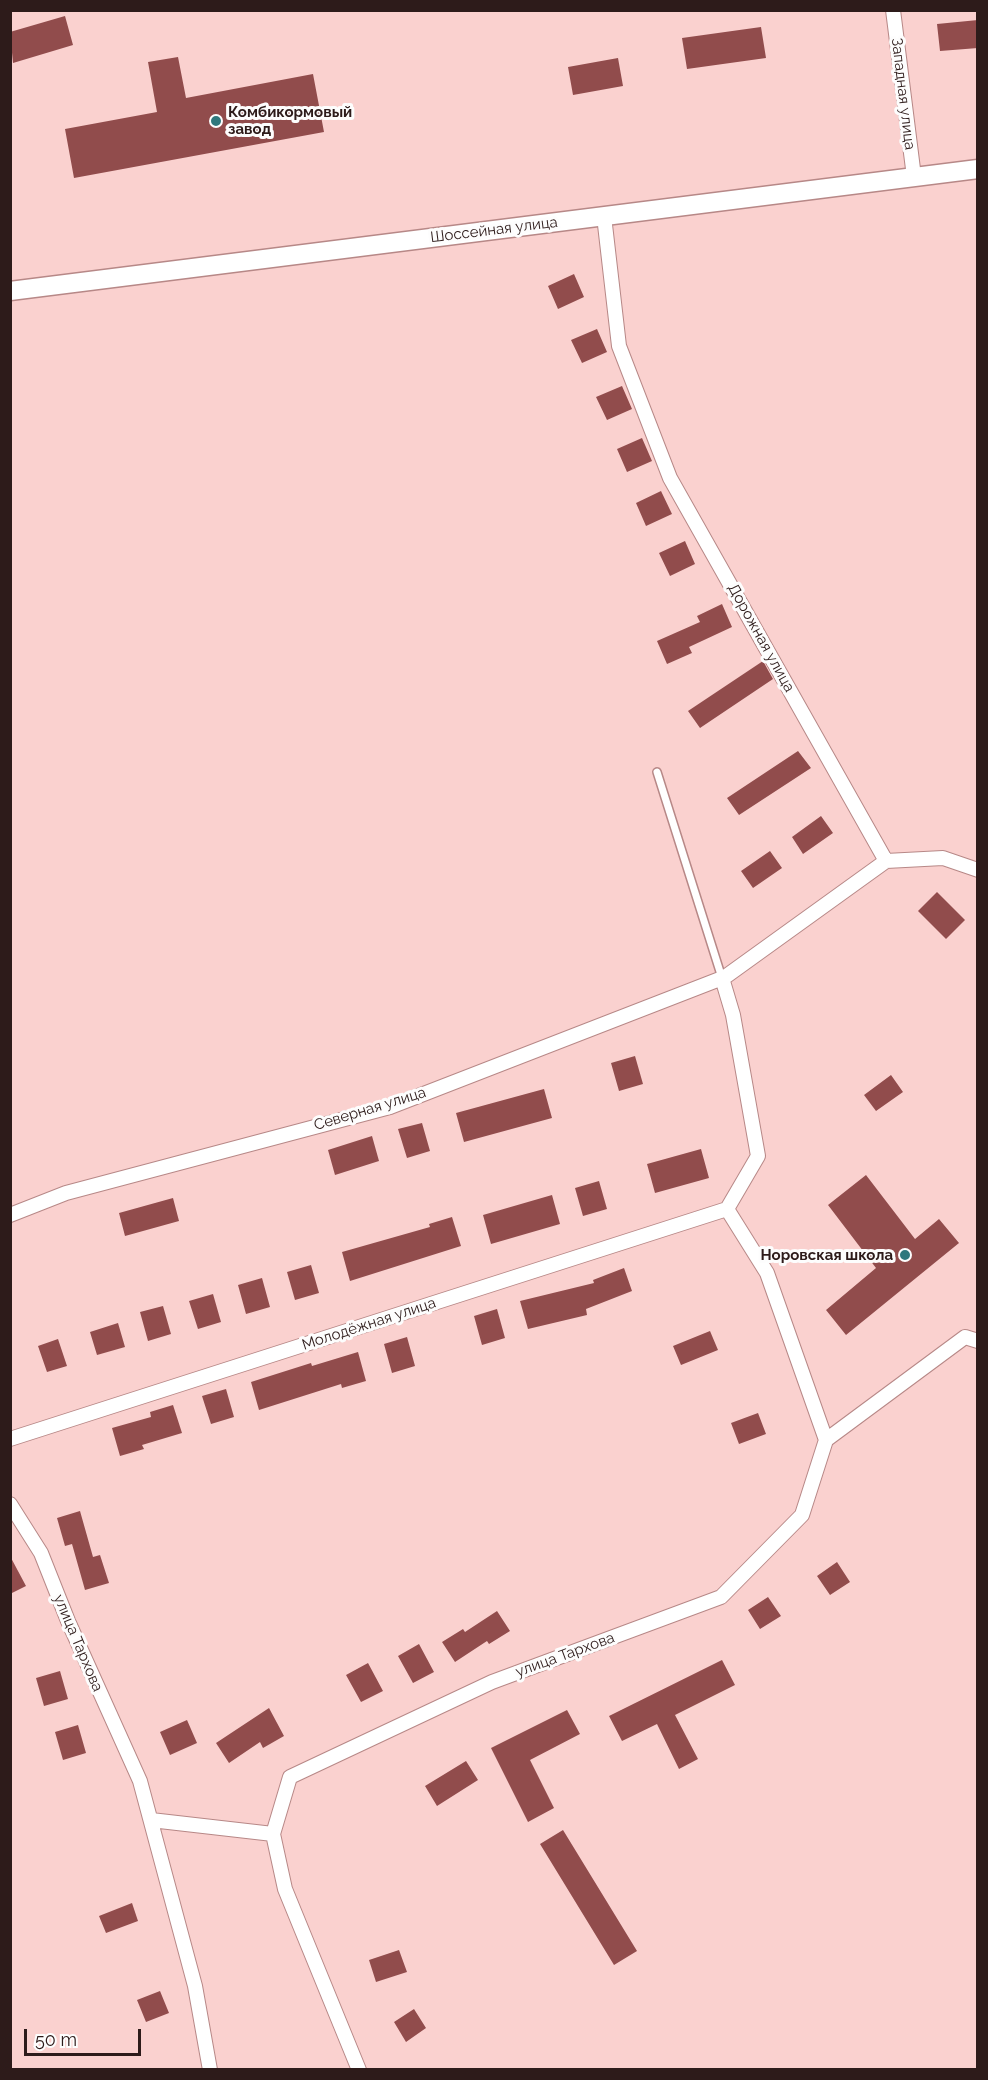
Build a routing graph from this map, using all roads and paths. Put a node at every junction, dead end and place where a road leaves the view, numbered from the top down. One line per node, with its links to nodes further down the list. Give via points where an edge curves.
1 (893, 10): 3 (street, Западная улица)
2 (978, 169): 3 (main road, Шоссейная улица)
3 (914, 177): 4 (main road, Шоссейная улица)
4 (604, 216): 5 (main road, Шоссейная улица); 7 (street, Дорожная улица, via 619,346 670,478)
5 (10, 291)
6 (657, 772): 9 (lane)
7 (886, 861): 8 (street, via 943,858); 9 (street)
8 (978, 870)
9 (722, 978): 10 (street, via 734,1015 758,1156); 11 (street, Северная улица, via 390,1107 66,1193)
10 (727, 1209): 13 (street, Молодёжная улица); 14 (street, via 767,1273)
11 (10, 1215)
12 (978, 1341): 14 (street, via 965,1337)
13 (10, 1439)
14 (825, 1440): 17 (street, улица Тархова, via 802,1515 721,1597 492,1682 290,1777)
15 (10, 1503): 16 (street, улица Тархова, via 41,1553 140,1781)
16 (151, 1820): 17 (street); 18 (street, улица Тархова, via 195,1986)
17 (273, 1834): 19 (street, улица Тархова, via 285,1889)
18 (210, 2070)
19 (359, 2070)

